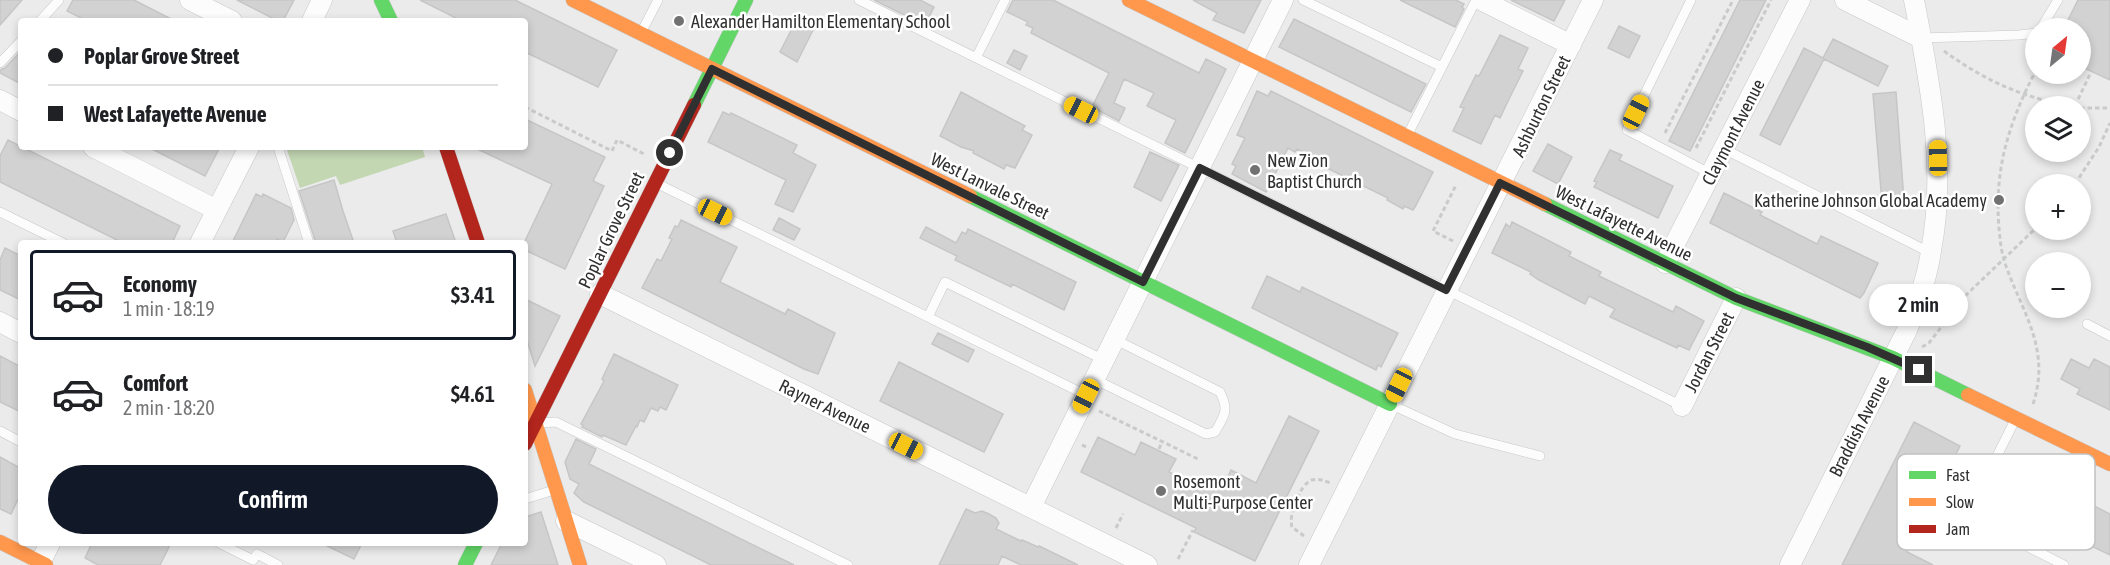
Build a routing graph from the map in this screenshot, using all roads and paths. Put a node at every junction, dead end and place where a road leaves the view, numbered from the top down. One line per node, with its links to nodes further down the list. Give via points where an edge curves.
1 (60, 0): 23 (lane)
2 (190, 0): 24 (street)
3 (322, 0): 25 (street)
4 (381, 0): 26 (main road)
5 (573, 0): 28 (main road, West Lanvale Street)
6 (658, 0): 28 (lane)
7 (746, 0): 38 (main road, Poplar Grove Street)
8 (859, 0): 34 (lane)
9 (1005, 0): 34 (lane)
10 (1129, 0): 35 (main road, West Lafayette Avenue)
11 (1283, 0): 35 (street)
12 (1303, 0): 37 (lane)
13 (1476, 0): 37 (lane)
14 (1482, 0): 32 (street)
15 (1593, 0): 32 (street, Ashburton Street)
16 (1691, 0): 58 (lane, via 1627,130)
17 (1733, 0): 48 (path)
18 (1771, 0): 50 (path)
19 (1800, 0): 51 (street, Claymont Avenue)
20 (1845, 0): 30 (street)
21 (1914, 0): 30 (street, Braddish Avenue)
22 (2058, 0): 27 (lane)
23 (46, 18)
24 (226, 18)
25 (313, 18)
26 (390, 18)
27 (2047, 18)
28 (641, 34): 38 (main road, West Lanvale Street)
29 (2025, 35): 30 (lane)
30 (1921, 38): 71 (street, Braddish Avenue, via 1937,140)
31 (18, 44): 36 (lane)
32 (1571, 45): 62 (street, Ashburton Street)
33 (1943, 50): 40 (path, via 1970,70)
34 (976, 58): 57 (lane)
35 (1253, 61): 49 (main road, West Lafayette Avenue); 57 (street)
36 (0, 63)
37 (1442, 67): 49 (lane)
38 (712, 69): 61 (main road, Poplar Grove Street); 74 (main road, West Lanvale Street)
39 (2029, 84): 40 (path)
40 (2023, 95): 41 (path); 72 (path, via 2008,133 1999,177)
41 (2027, 96)
42 (0, 100): 45 (street)
43 (2091, 108): 44 (path)
44 (2110, 108)
45 (18, 109)
46 (528, 109): 56 (path, via 612,151 617,140)
47 (2110, 123): 59 (path)
48 (1665, 133)
49 (1407, 136): 62 (main road, West Lafayette Avenue)
50 (1696, 147)
51 (1724, 149): 58 (street, Claymont Avenue); 71 (lane)
52 (99, 150): 63 (street)
53 (247, 150): 63 (street)
54 (279, 150): 68 (lane)
55 (447, 150): 69 (main road)
56 (648, 156)
57 (1200, 168): 74 (street); 75 (lane)
58 (1711, 174): 73 (street, Claymont Avenue)
59 (2081, 174)
60 (1461, 180): 70 (path, via 1433,231)
61 (655, 183): 76 (main road, Poplar Grove Street); 78 (lane)
62 (1500, 183): 73 (main road, West Lafayette Avenue); 75 (street, Ashburton Street)
63 (217, 210): 67 (street)
64 (0, 212): 66 (lane)
65 (2025, 238): 72 (path)
66 (57, 240)
67 (202, 240)
68 (308, 240)
69 (477, 240)
70 (1453, 242)
71 (1931, 253): 85 (street, Braddish Avenue, via 1920,295)
72 (2003, 259): 84 (path, via 1965,296 1929,343); 91 (path, via 2033,332 2038,385)
73 (1665, 263): 77 (main road, West Lafayette Avenue)
74 (1143, 282): 83 (street); 89 (main road, West Lanvale Street)
75 (1446, 290): 89 (street, Ashburton Street); 90 (lane)
76 (600, 294): 93 (main road, Poplar Grove Street); 108 (street, Rayner Avenue)
77 (1736, 298): 85 (main road, West Lafayette Avenue); 90 (street, Jordan Street)
78 (928, 317): 86 (lane, via 945,282); 87 (lane)
79 (0, 322): 81 (street)
80 (2087, 324): 82 (lane)
81 (18, 331)
82 (2110, 336)
83 (1114, 339): 86 (street); 87 (lane, via 1220,392 1226,404 1224,417 1215,432 1206,434)
84 (1920, 348)
85 (1893, 358): 92 (main road, West Lafayette Avenue); 129 (street, Braddish Avenue)
86 (1104, 360): 87 (street)
87 (1092, 395): 97 (path); 108 (street)
88 (528, 400): 93 (main road)
89 (1390, 404): 101 (lane, via 1455,434); 128 (street, Ashburton Street)
90 (1682, 406)
91 (2031, 409)
92 (2016, 418): 99 (lane); 100 (main road, West Lafayette Avenue)
93 (535, 423): 95 (main road, Poplar Grove Street); 106 (main road); 126 (lane, via 556,422)
94 (0, 431): 96 (lane)
95 (528, 438)
96 (18, 440)
97 (1162, 442): 98 (path); 103 (path)
98 (1159, 448)
99 (1998, 454)
100 (2090, 454)
101 (1540, 456)
102 (2095, 457): 104 (main road, West Lafayette Avenue)
103 (1198, 459)
104 (2110, 464)
105 (1330, 483): 113 (path, via 1316,479 1304,486 1290,517 1292,527)
106 (556, 490): 107 (lane); 110 (main road)
107 (528, 498)
108 (1030, 507): 127 (street, Rayner Avenue)
109 (1123, 514): 111 (path)
110 (566, 521): 124 (main road); 125 (street)
111 (1116, 528)
112 (1192, 530): 120 (path)
113 (1304, 536)
114 (0, 542): 121 (main road)
115 (49, 546): 121 (street)
116 (225, 546): 122 (lane, via 253,560 257,554)
117 (474, 546): 123 (main road)
118 (2035, 550): 119 (lane)
119 (2043, 554): 130 (lane); 131 (lane)
120 (1178, 560)
121 (42, 564)
122 (278, 565)
123 (465, 565)
124 (580, 565)
125 (656, 565)
126 (848, 565)
127 (1147, 565)
128 (1309, 565)
129 (1790, 565)
130 (2038, 565)
131 (2064, 565)

